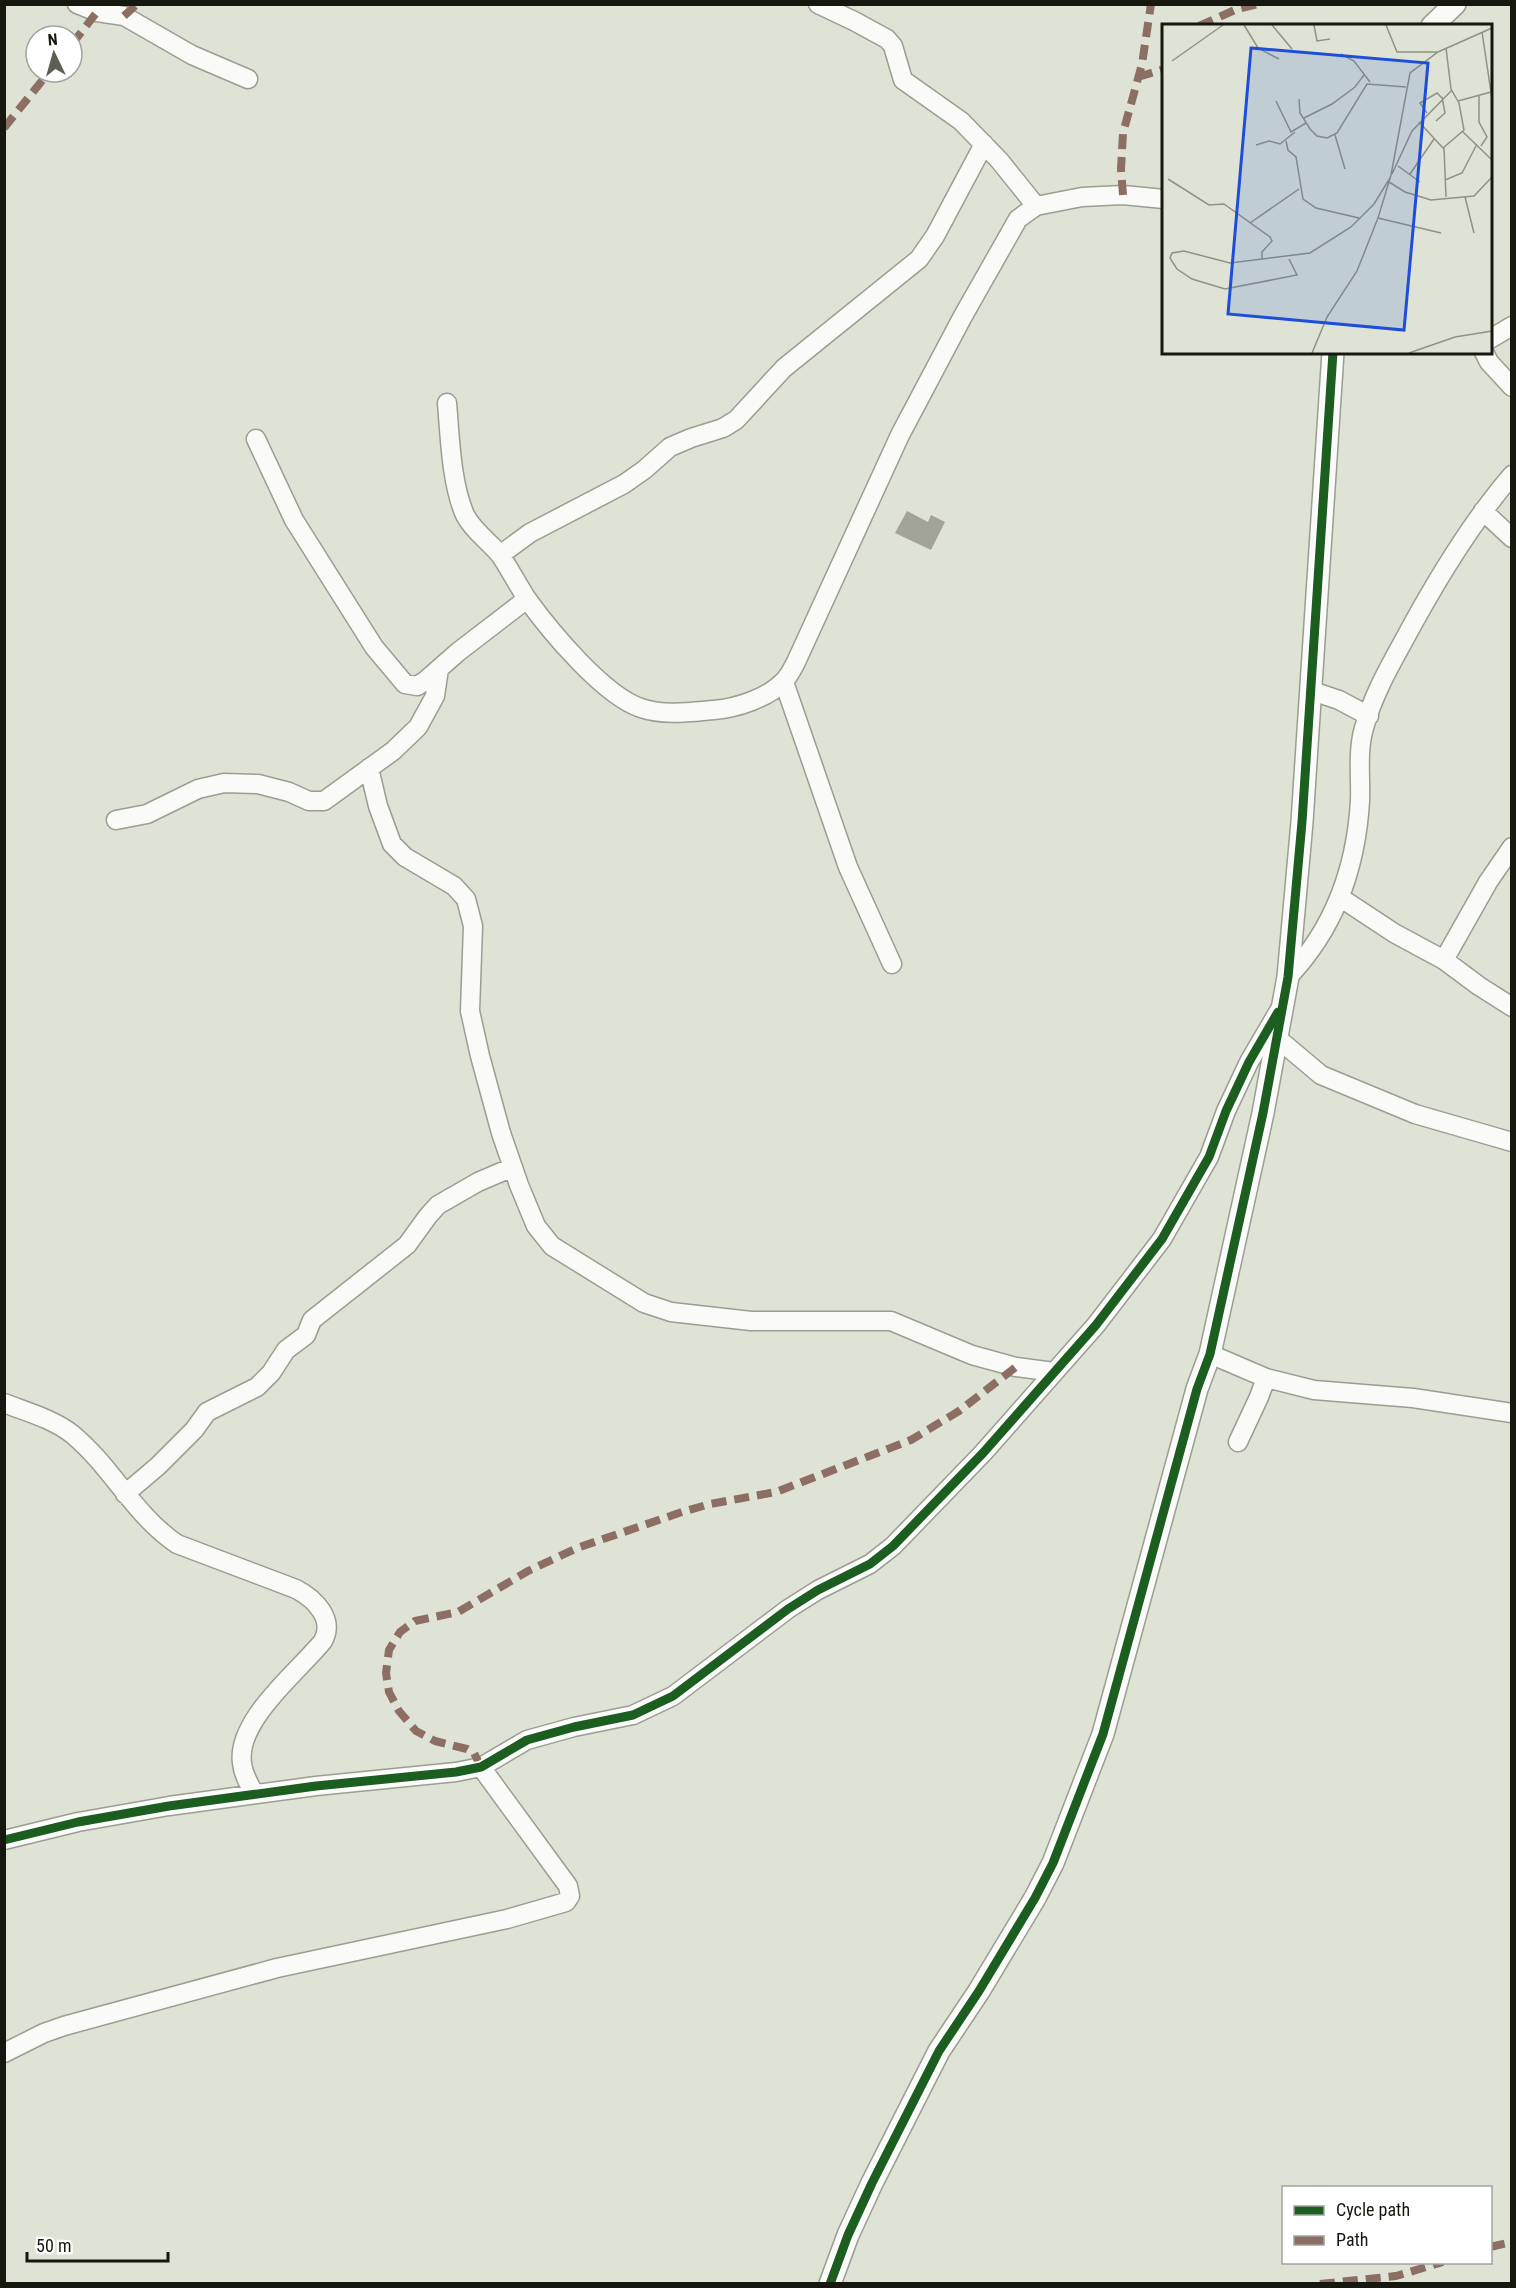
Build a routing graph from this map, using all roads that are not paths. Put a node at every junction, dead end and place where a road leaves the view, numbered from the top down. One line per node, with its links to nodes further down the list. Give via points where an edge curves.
1 (77, 4): 5 (street, via 124,16 192,55)
2 (818, 4): 6 (street, via 886,39 893,46 903,80 961,121)
3 (1455, 4): 4 (street)
4 (1434, 24)
5 (248, 79)
6 (984, 144): 8 (street); 19 (street, via 919,259 784,368 736,420 679,442 624,484 531,533)
7 (1162, 199): 8 (street, via 1082,197)
8 (1036, 206): 22 (street, via 1018,219 963,316 882,471 826,601)
9 (1512, 326): 10 (street)
10 (1492, 338)
11 (1333, 354): 23 (street)
12 (1485, 354): 13 (street)
13 (1512, 387)
14 (447, 403): 19 (street, via 453,466 464,510 473,527)
15 (256, 439): 21 (street, via 294,520 391,670 405,684 413,686)
16 (1512, 475): 17 (street)
17 (1483, 511): 18 (street); 24 (street, via 1415,620)
18 (1512, 538)
19 (500, 555): 20 (street)
20 (527, 599): 21 (street); 22 (street, via 595,676 643,709 684,713 719,710 748,703)
21 (440, 669): 25 (street, via 438,687 425,718 401,744)
22 (784, 682): 30 (street, via 848,867)
23 (1312, 691): 24 (street); 31 (street)
24 (1369, 716): 28 (street, via 1359,759 1357,834)
25 (369, 768): 26 (street, via 320,802 258,784 234,782 198,789 147,814); 36 (street, via 392,844 405,857 454,886 466,899 473,926 470,1011)
26 (116, 820)
27 (1512, 847): 29 (street)
28 (1341, 898): 29 (street); 31 (street, via 1321,938)
29 (1444, 960): 33 (street)
30 (892, 964)
31 (1288, 977): 32 (street)
32 (1283, 1003): 34 (street); 38 (street, via 1249,1062 1209,1157 1162,1239)
33 (1512, 1007)
34 (1277, 1038): 35 (street, via 1321,1075 1415,1114); 37 (street)
35 (1512, 1142)
36 (513, 1167): 38 (street, via 533,1219 546,1240 644,1303 671,1312 751,1321 891,1321 982,1358); 43 (street, via 438,1205 408,1245 312,1320 306,1335 286,1350 257,1388 211,1409 158,1466)
37 (1210, 1354): 39 (street); 48 (street, via 1197,1389 1103,1734 1053,1863 979,1991 939,2051 872,2183)
38 (1054, 1372): 44 (street, via 917,1522 870,1564 788,1609 673,1696 633,1715 527,1740)
39 (1266, 1377): 41 (street, via 1314,1390 1413,1398); 42 (street)
40 (4, 1403): 43 (street, via 69,1432 104,1466)
41 (1512, 1413)
42 (1238, 1442)
43 (125, 1494): 45 (street, via 177,1544 296,1589 313,1601 325,1618 328,1630 323,1641 272,1695 248,1732 242,1764)
44 (481, 1767): 45 (street); 47 (street, via 568,1886 570,1896 566,1902 193,1990 64,2026)
45 (254, 1793): 46 (street, via 78,1822)
46 (4, 1840)
47 (4, 2053)
48 (830, 2283)

